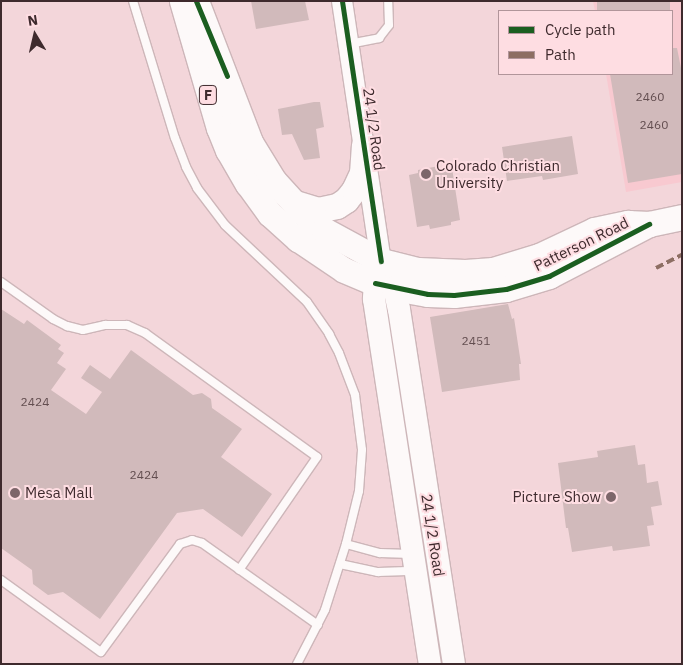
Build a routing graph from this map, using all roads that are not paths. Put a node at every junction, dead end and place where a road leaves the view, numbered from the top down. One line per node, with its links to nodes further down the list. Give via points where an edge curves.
1 (132, 1): 12 (lane, via 175,138 197,188 225,226 307,302 329,334 349,376 359,416 362,450 359,490)
2 (182, 1): 10 (main road, Patterson Road / F, via 219,128 248,184 270,214 298,239 344,270)
3 (196, 1): 8 (main road, Patterson Road / F, via 250,142 260,162)
4 (342, 1): 6 (street, 24 1/2 Road)
5 (388, 1): 6 (lane, via 389,24 379,38)
6 (349, 44): 7 (street, 24 1/2 Road)
7 (364, 145): 8 (main road, via 362,173 346,200 318,210); 10 (street, 24 1/2 Road)
8 (288, 199): 10 (main road, Patterson Road / F)
9 (682, 217): 10 (main road, Patterson Road / F, via 594,230 539,256 493,270 418,270)
10 (383, 277): 13 (main road, 24 1/2 Road)
11 (1, 282): 15 (lane, via 67,326 84,330 105,325 127,325 145,333 317,457)
12 (346, 544): 13 (lane); 14 (lane)
13 (424, 562): 14 (lane, via 378,572); 19 (main road, 24 1/2 Road); 20 (main road, 24 1/2 Road)
14 (340, 564): 17 (lane)
15 (239, 570): 16 (lane, via 197,541 185,541 101,652); 17 (lane)
16 (1, 580)
17 (318, 626): 18 (lane)
18 (297, 664)
19 (430, 664)
20 (454, 664)

